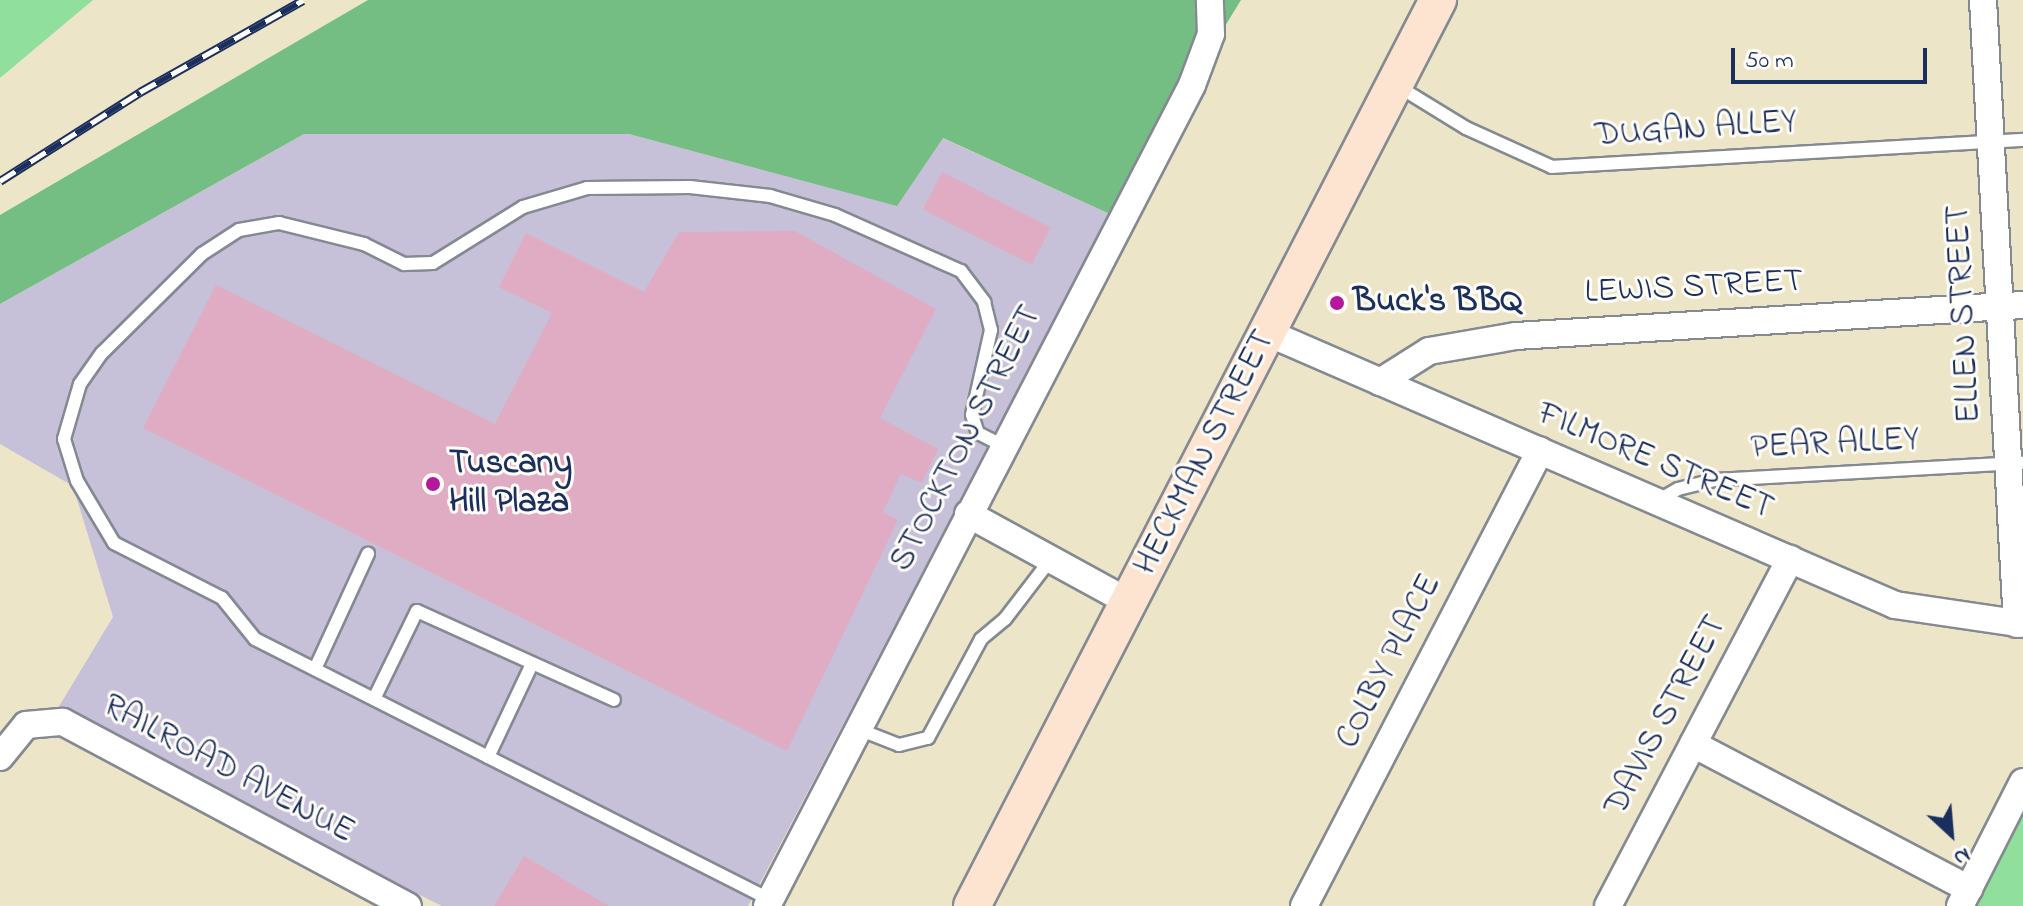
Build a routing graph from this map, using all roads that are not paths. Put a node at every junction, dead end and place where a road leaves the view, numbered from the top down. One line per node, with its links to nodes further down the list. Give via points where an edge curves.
1 (1210, 0): 10 (street, STOCKTON STREET, via 1206,55)
2 (1438, 0): 4 (street, HECKMAN STREET)
3 (1983, 0): 6 (street, ELLEN STREET)
4 (1394, 84): 6 (lane, DUGAN ALLEY, via 1466,128 1552,167); 8 (street, HECKMAN STREET)
5 (2023, 140): 6 (lane, DUGAN ALLEY)
6 (1992, 142): 7 (street, ELLEN STREET)
7 (2011, 305): 9 (street, LEWIS STREET, via 1516,336 1429,351); 12 (street, ELLEN STREET)
8 (1268, 333): 9 (street, FILMORE STREET); 18 (street, HECKMAN STREET)
9 (1380, 382): 11 (street, FILMORE STREET)
10 (1004, 446): 14 (street, STOCKTON STREET); 21 (lane, via 978,433 972,415 991,330 984,302 961,271 835,215 770,196 690,187 587,188 523,207 433,263 404,264 364,244 279,223 239,230 202,254 102,353 80,384 64,439 77,481 114,543 222,598 255,639)
11 (1540, 451): 13 (street, FILMORE STREET); 33 (street, COLBY PLACE)
12 (2016, 463): 13 (lane, PEAR ALLEY, via 1715,480 1678,489); 19 (street, ELLEN STREET)
13 (1656, 502): 17 (street, FILMORE STREET)
14 (968, 514): 16 (street); 24 (street, STOCKTON STREET)
15 (368, 554): 21 (lane)
16 (1051, 559): 18 (street); 24 (lane, via 1005,619 981,639 928,738 899,745)
17 (1790, 559): 19 (street, FILMORE STREET, via 1895,605); 25 (street, DAVIS STREET)
18 (1129, 602): 32 (street, HECKMAN STREET)
19 (2020, 624)
20 (532, 664): 22 (lane, via 417,611); 23 (lane); 27 (lane)
21 (315, 669): 22 (lane)
22 (374, 699): 27 (lane)
23 (614, 700)
24 (858, 729): 30 (street, STOCKTON STREET)
25 (1693, 744): 29 (street); 34 (street, DAVIS STREET)
26 (7, 746): 31 (street, RAILROAD AVENUE, via 26,725 63,722)
27 (488, 757): 30 (lane)
28 (2023, 782): 29 (street)
29 (1964, 897)
30 (769, 903)
31 (408, 906)
32 (972, 906)
33 (1304, 906)
34 (1608, 906)

